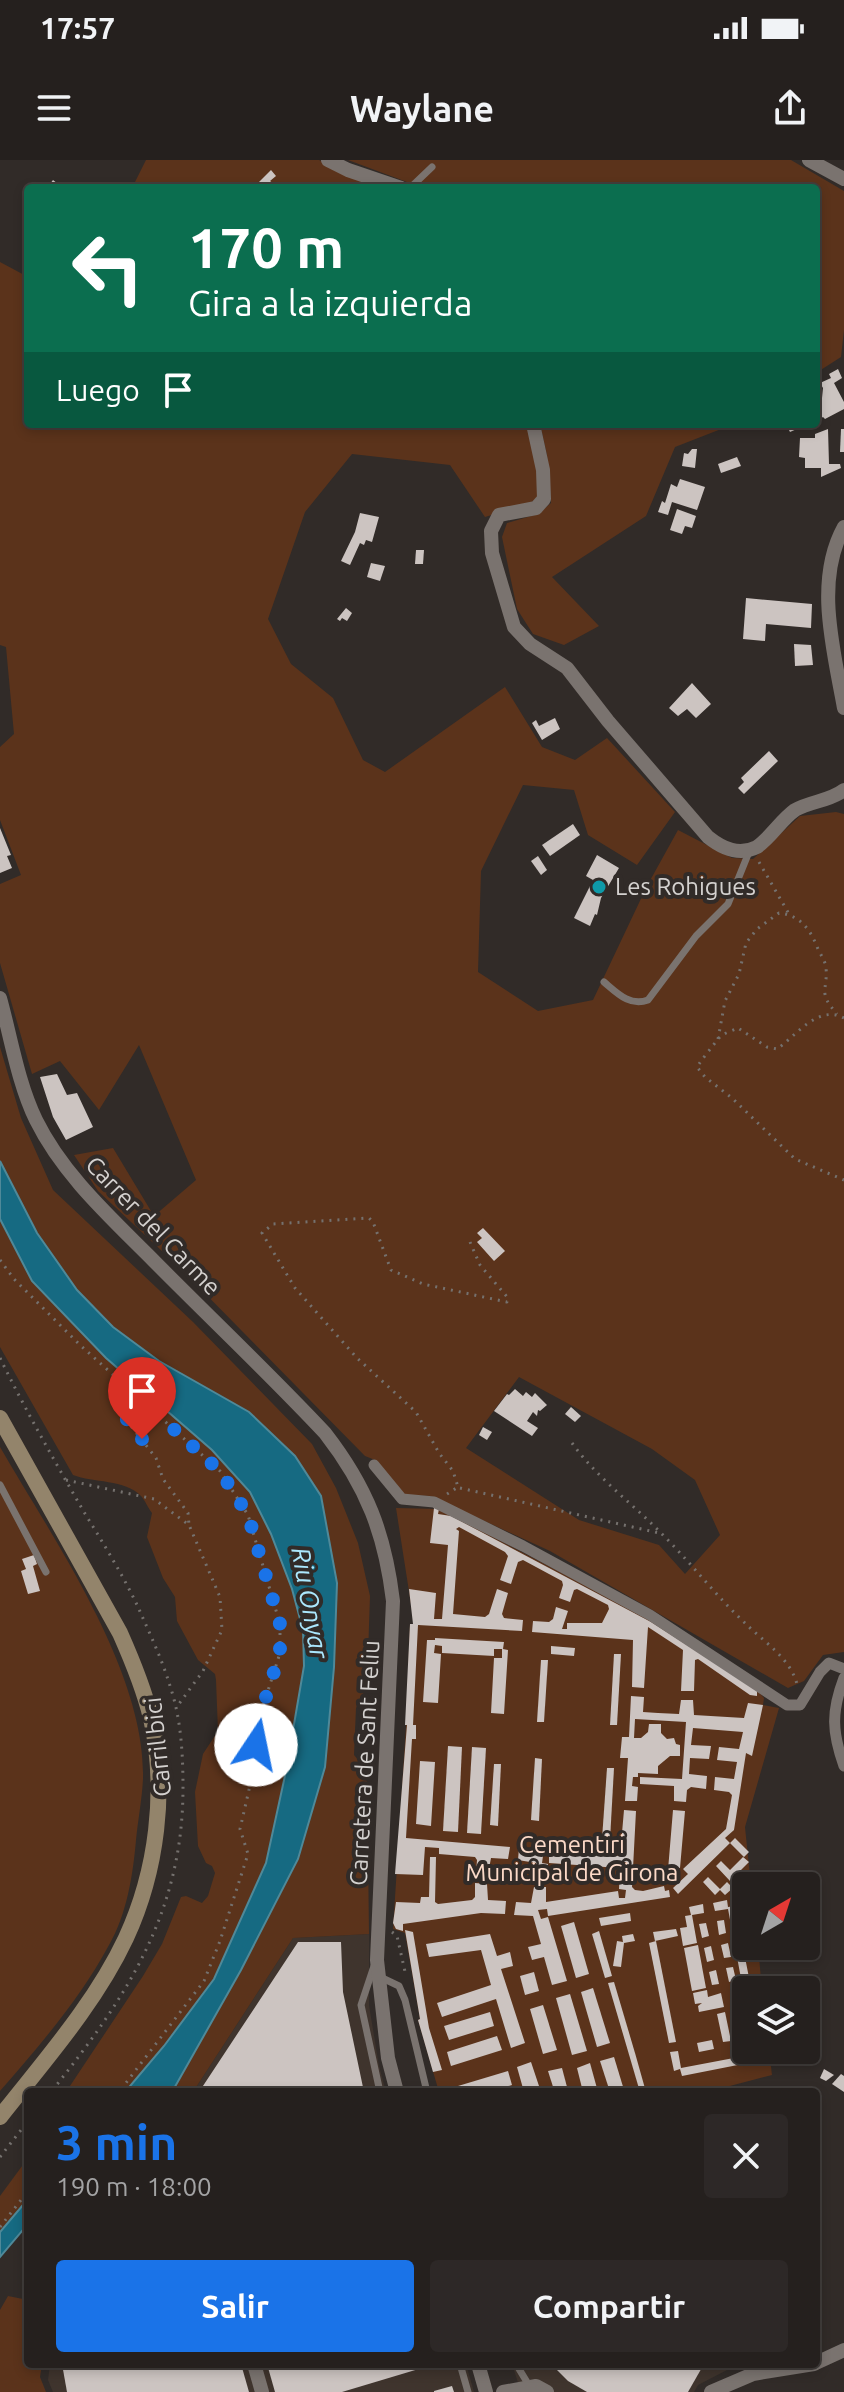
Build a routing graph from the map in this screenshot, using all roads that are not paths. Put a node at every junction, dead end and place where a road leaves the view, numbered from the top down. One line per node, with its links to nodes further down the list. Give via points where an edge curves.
1 (328, 160): 5 (street)
2 (809, 160): 4 (street)
3 (432, 167): 6 (lane)
4 (844, 179)
5 (389, 184)
6 (414, 184)
7 (534, 428): 11 (street, via 544,499 536,508 499,515 491,531 492,553 514,627 567,668 708,837 726,850)
8 (844, 527): 9 (street, via 828,578)
9 (844, 708)
10 (844, 790): 11 (street, via 793,812)
11 (752, 850): 12 (lane, via 728,904 696,936 648,1000 630,1001)
12 (604, 982)
13 (0, 998): 15 (street, Carrer del Carme, via 36,1119 65,1166)
14 (0, 1418): 27 (main road, via 134,1665 151,1719 159,1783 153,1852 126,1938 95,1992)
15 (336, 1447): 22 (street, Carretera de Sant Feliu, via 374,1513 393,1601)
16 (374, 1465): 19 (street, via 402,1499 434,1502 523,1546 650,1615 787,1705 800,1705 829,1663)
17 (0, 1485): 18 (lane)
18 (46, 1572)
19 (844, 1669)
20 (844, 1678): 21 (street, via 833,1716)
21 (844, 1766)
22 (377, 1960): 23 (street, Carretera de Sant Feliu); 24 (lane, via 361,2005)
23 (378, 1976): 25 (street, Carretera de Sant Feliu); 26 (lane, via 399,1986)
24 (379, 2088)
25 (396, 2088)
26 (426, 2088)
27 (0, 2117)
28 (844, 2350): 29 (street)
29 (820, 2362)
30 (255, 2368): 36 (street)
31 (461, 2368): 37 (lane)
32 (479, 2368): 38 (street)
33 (518, 2368): 35 (lane)
34 (790, 2368): 41 (street, via 753,2374)
35 (530, 2387): 39 (street); 40 (street)
36 (262, 2392)
37 (468, 2392)
38 (486, 2392)
39 (503, 2392)
40 (547, 2392)
41 (711, 2392)

